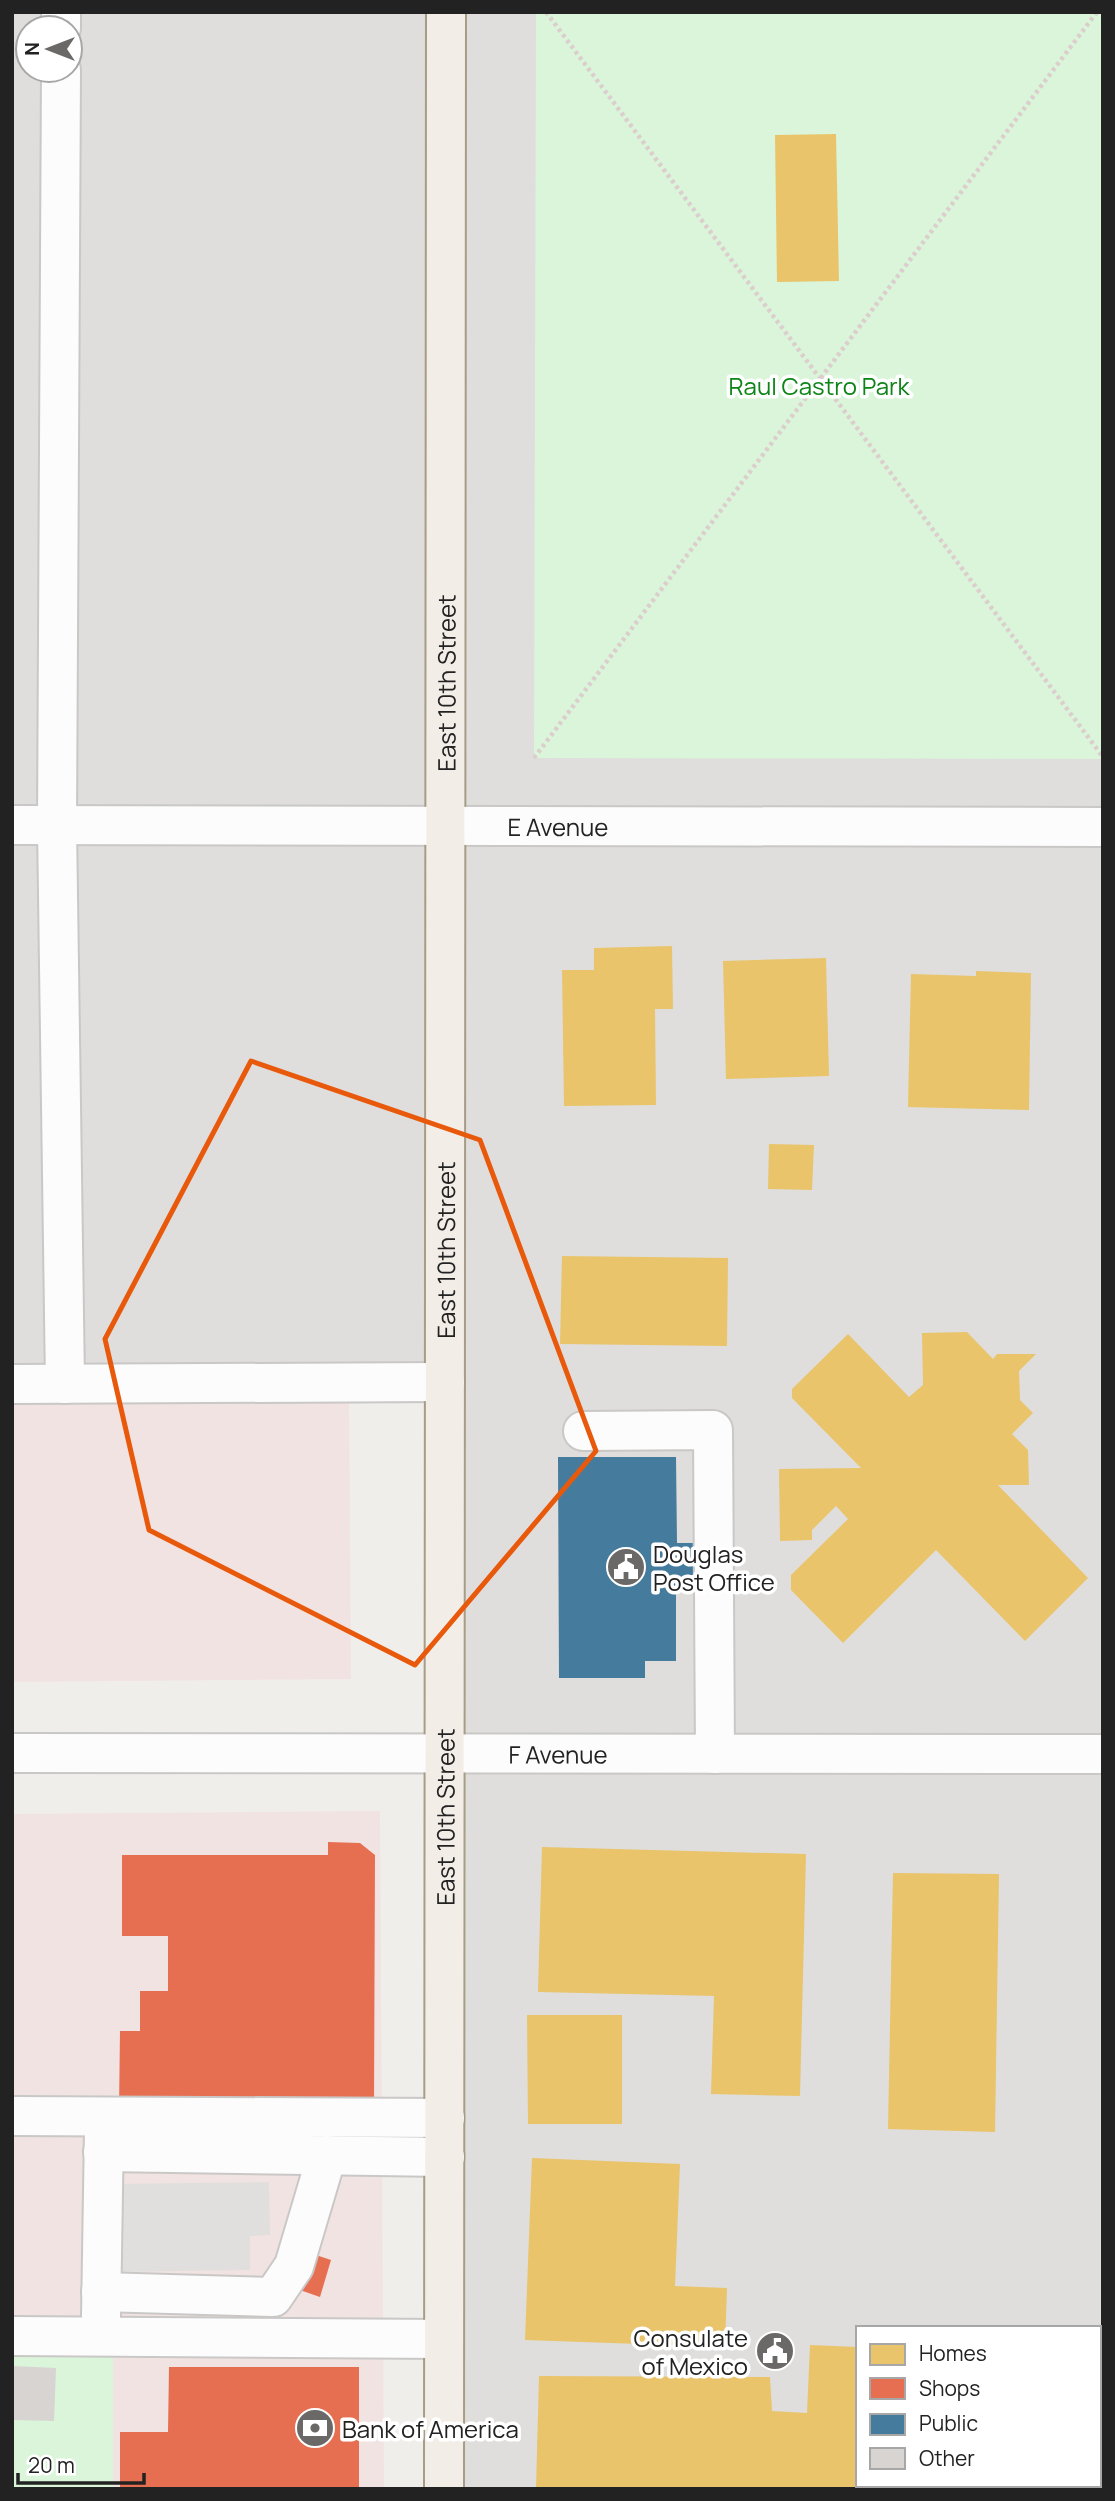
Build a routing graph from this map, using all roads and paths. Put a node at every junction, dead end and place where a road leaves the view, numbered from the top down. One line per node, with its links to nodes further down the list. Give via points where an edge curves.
1 (446, 12): 10 (main road, East 10th Street)
2 (546, 12): 5 (path)
3 (1097, 12): 5 (path)
4 (61, 84): 9 (street)
5 (821, 379): 6 (path); 7 (path)
6 (1103, 757)
7 (534, 758)
8 (12, 825): 9 (street, E Avenue)
9 (57, 825): 10 (street, E Avenue); 14 (street)
10 (445, 826): 11 (street, E Avenue); 12 (main road, East 10th Street)
11 (1103, 827)
12 (445, 1382): 14 (street); 17 (main road, East 10th Street)
13 (12, 1384): 14 (street)
14 (65, 1384)
15 (583, 1431): 18 (street, via 713,1430)
16 (12, 1753): 17 (street, F Avenue)
17 (445, 1754): 18 (street, F Avenue); 21 (main road, East 10th Street)
18 (715, 1754): 19 (street, F Avenue)
19 (1103, 1754)
20 (12, 2116): 22 (street)
21 (445, 2119): 22 (street); 24 (main road, East 10th Street)
22 (103, 2134): 23 (street); 25 (street)
23 (327, 2155): 24 (street); 25 (street, via 294,2266 273,2297)
24 (445, 2157): 28 (main road, East 10th Street)
25 (101, 2292): 27 (street)
26 (12, 2336): 27 (street)
27 (100, 2336): 28 (street)
28 (444, 2339): 29 (main road, East 10th Street)
29 (444, 2489)

